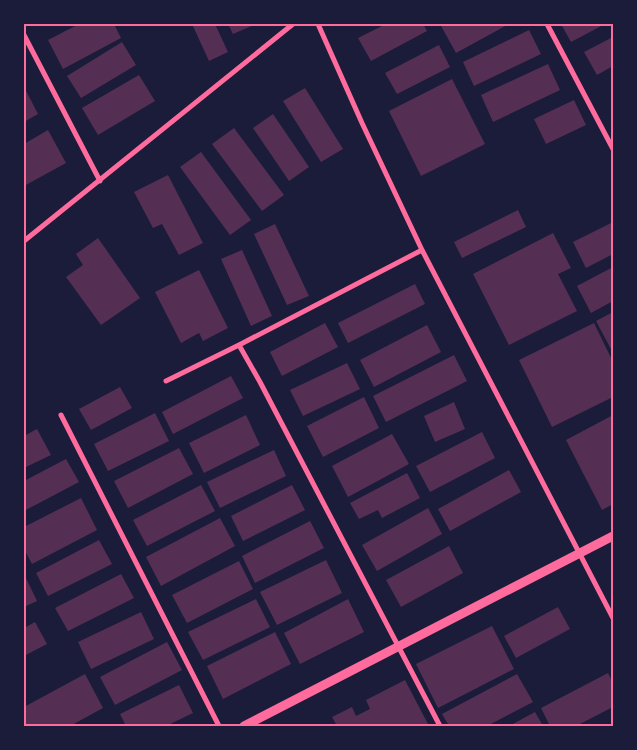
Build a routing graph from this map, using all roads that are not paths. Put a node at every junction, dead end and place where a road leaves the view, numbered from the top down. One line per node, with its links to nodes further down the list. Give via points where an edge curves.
1 (293, 24): 6 (street)
2 (318, 24): 8 (street)
3 (547, 24): 5 (street)
4 (24, 35): 6 (street)
5 (613, 150)
6 (100, 181): 7 (street)
7 (24, 241)
8 (422, 250): 9 (street); 13 (street)
9 (239, 345): 10 (street); 15 (street)
10 (166, 380)
11 (61, 415): 16 (street)
12 (613, 536): 13 (street)
13 (580, 552): 14 (street); 15 (street)
14 (613, 618)
15 (397, 646): 17 (street); 18 (street)
16 (219, 726)
17 (244, 726)
18 (440, 726)

